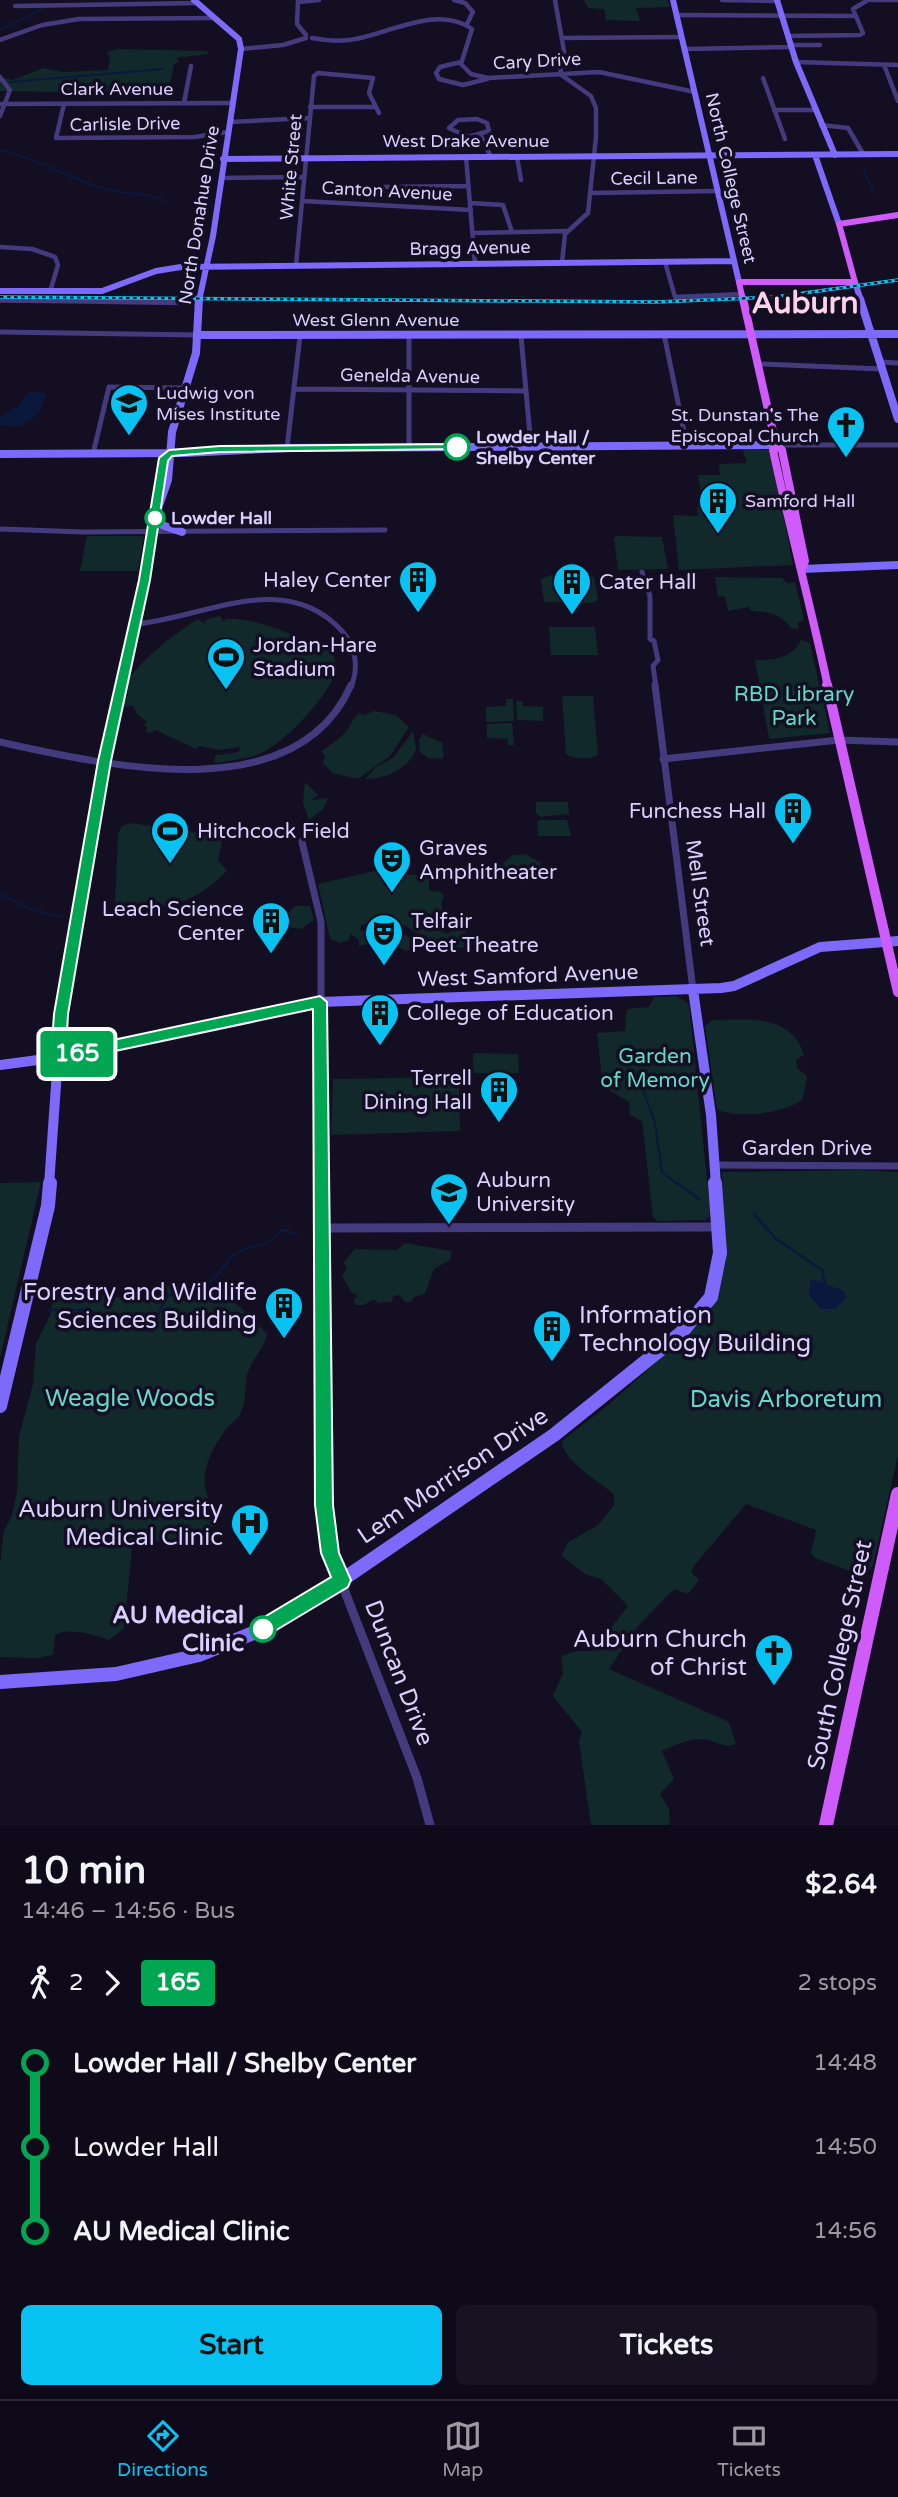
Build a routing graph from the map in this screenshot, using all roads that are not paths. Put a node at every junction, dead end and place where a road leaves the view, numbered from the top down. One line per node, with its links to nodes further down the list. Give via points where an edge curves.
1 (319, 0): 9 (street)
2 (454, 0): 16 (street, via 474,12)
3 (555, 0): 20 (street)
4 (673, 0): 12 (street, North College Street)
5 (722, 0): 10 (street)
6 (869, 0): 7 (street); 14 (street, via 853,9)
7 (898, 0)
8 (196, 1): 11 (street); 15 (street)
9 (298, 1): 18 (street, via 297,24)
10 (777, 1): 13 (street)
11 (15, 6)
12 (677, 15): 13 (street); 19 (street, North College Street)
13 (782, 16): 14 (street); 17 (street)
14 (856, 16): 17 (street, via 860,35)
15 (215, 18): 21 (street, via 79,19 42,25); 24 (street, via 239,39)
16 (467, 24): 18 (street, via 434,20 357,39); 26 (street, Cary Drive, via 473,34)
17 (788, 36): 23 (street)
18 (308, 37): 24 (street)
19 (682, 37): 20 (street); 25 (street, North College Street)
20 (562, 38): 31 (street)
21 (0, 40)
22 (820, 45): 23 (street)
23 (791, 46): 25 (street); 27 (street)
24 (241, 49): 38 (street, North Donahue Drive)
25 (685, 49): 35 (street, North College Street)
26 (461, 62): 33 (street, Cary Drive, via 471,74); 33 (street, via 440,68 436,73 439,79 461,85)
27 (796, 62): 28 (street); 44 (street)
28 (884, 65): 29 (street); 36 (street)
29 (898, 65)
30 (191, 66): 37 (street)
31 (560, 74): 33 (street, Cary Drive); 35 (street, Cary Drive, via 612,74); 57 (street, via 595,100)
32 (0, 77): 39 (street, via 9,85)
33 (488, 78)
34 (763, 78): 43 (street)
35 (695, 92): 55 (street, North College Street)
36 (898, 101)
37 (184, 103): 38 (street, Clark Avenue); 40 (street, Clark Avenue)
38 (234, 103): 48 (street, North Donahue Drive)
39 (2, 104): 40 (street, Clark Avenue); 46 (street)
40 (64, 104): 50 (street, Carlisle Drive, via 56,138 194,137)
41 (310, 107): 42 (street); 42 (street, White Street, via 318,73 373,78 369,93); 47 (street, White Street)
42 (374, 107): 45 (street)
43 (774, 110): 44 (street); 52 (street)
44 (814, 110): 49 (street)
45 (379, 113)
46 (0, 116)
47 (309, 118): 48 (street); 61 (street, White Street)
48 (230, 122): 50 (street, North Donahue Drive)
49 (821, 125): 53 (street, via 848,128); 56 (street)
50 (228, 132): 63 (street, North Donahue Drive)
51 (481, 136): 51 (street, via 491,128 483,120 464,119 450,125 455,134); 59 (street)
52 (785, 139)
53 (862, 152)
54 (898, 154): 56 (street)
55 (710, 155): 57 (street, West Drake Avenue); 62 (street, West Drake Avenue); 69 (street, North College Street)
56 (834, 155): 62 (street)
57 (595, 156): 60 (street, West Drake Avenue); 70 (street)
58 (466, 157): 59 (street, West Drake Avenue); 61 (street, West Drake Avenue); 67 (street)
59 (491, 157): 60 (street, West Drake Avenue)
60 (517, 157): 66 (street)
61 (306, 158): 63 (street, West Drake Avenue); 64 (street, White Street)
62 (818, 158): 75 (street)
63 (223, 159): 65 (street, North Donahue Drive)
64 (304, 177): 65 (street); 71 (street, White Street)
65 (220, 178): 85 (street, North Donahue Drive)
66 (521, 180)
67 (468, 186): 68 (street); 72 (street)
68 (384, 187)
69 (718, 191): 70 (street, Cecil Lane); 80 (street, North College Street)
70 (591, 193): 76 (street, via 585,218)
71 (302, 201): 73 (street, Canton Avenue); 84 (street, White Street)
72 (470, 202): 73 (street); 77 (street, via 503,205)
73 (471, 210): 78 (street)
74 (896, 217): 75 (main road)
75 (839, 224): 86 (main road)
76 (568, 231): 77 (street); 81 (street)
77 (512, 232): 78 (street)
78 (474, 233): 83 (street)
79 (0, 247): 91 (street, via 32,249 55,257 58,265)
80 (733, 261): 82 (street, Bragg Avenue); 87 (street, North College Street)
81 (562, 262): 82 (street, Bragg Avenue); 83 (street, Bragg Avenue)
82 (665, 262): 92 (street, via 674,297)
83 (475, 264): 84 (street, Bragg Avenue)
84 (296, 265): 85 (street, Bragg Avenue)
85 (206, 266): 91 (street, Bragg Avenue, via 156,271 102,291); 94 (street, North Donahue Drive)
86 (852, 271): 88 (main road); 89 (main road)
87 (739, 282): 88 (main road); 92 (main road, North College Street)
88 (825, 282): 89 (main road)
89 (855, 282): 98 (street)
90 (0, 291): 91 (street, Bragg Avenue)
91 (50, 292)
92 (743, 294): 97 (main road, North College Street)
93 (0, 300): 94 (street)
94 (199, 303): 100 (street, North Donahue Drive)
95 (0, 332): 100 (street, West Glenn Avenue)
96 (664, 334): 97 (street, West Glenn Avenue); 103 (street, West Glenn Avenue); 115 (street)
97 (752, 334): 98 (street, West Glenn Avenue); 105 (main road, North College Street)
98 (871, 334): 99 (street, West Glenn Avenue); 106 (street)
99 (898, 334)
100 (197, 335): 101 (street, West Glenn Avenue); 107 (street, North Donahue Drive)
101 (300, 336): 102 (street, West Glenn Avenue); 108 (street)
102 (409, 336): 103 (street, West Glenn Avenue); 109 (street)
103 (521, 336): 110 (street)
104 (898, 363): 106 (street)
105 (759, 364): 106 (street); 112 (main road, North College Street)
106 (881, 365): 111 (street)
107 (185, 388): 118 (street, North Donahue Drive); 120 (street, via 109,387)
108 (294, 389): 109 (street, Genelda Avenue); 117 (street)
109 (408, 390): 110 (street, Genelda Avenue); 116 (street)
110 (526, 391): 114 (street)
111 (898, 419)
112 (776, 445): 113 (street); 115 (street); 127 (main road, via 773,450 796,561)
113 (898, 445)
114 (531, 446): 115 (street); 116 (street)
115 (687, 446)
116 (408, 447): 117 (street)
117 (287, 448): 118 (street)
118 (169, 453): 120 (street); 121 (street, North Donahue Drive, via 168,480)
119 (0, 454): 120 (street)
120 (93, 454)
121 (156, 514): 124 (street, via 162,525); 125 (street, North Donahue Drive)
122 (0, 529): 125 (street)
123 (386, 530): 124 (street)
124 (182, 531): 125 (street)
125 (152, 532): 129 (street, North Donahue Drive)
126 (898, 565): 127 (street)
127 (802, 569): 130 (main road)
128 (642, 572): 133 (street, Mell Street, via 651,615 650,639 658,660 653,666)
129 (135, 624): 134 (street, North Donahue Drive); 134 (street, via 167,622 232,601 273,600 330,622 352,647 354,667 337,711 311,740 276,758 195,767)
130 (839, 740): 132 (street); 133 (street); 136 (main road)
131 (0, 742): 134 (street)
132 (898, 742)
133 (663, 759): 137 (street, Mell Street)
134 (105, 761): 140 (street, North Donahue Drive, via 61,1014)
135 (308, 828): 139 (street, Duncan Drive, via 302,845 323,941)
136 (892, 941): 137 (street, West Samford Avenue, via 820,947 734,986); 138 (main road)
137 (693, 990): 139 (street, West Samford Avenue); 142 (street, Mell Street)
138 (898, 992)
139 (320, 1002): 140 (street, West Samford Avenue); 145 (street, Duncan Drive)
140 (59, 1057): 141 (street, West Samford Avenue); 146 (street, North Donahue Drive, via 48,1206)
141 (0, 1065)
142 (715, 1165): 143 (street, Garden Drive); 144 (street, Mell Street)
143 (898, 1167)
144 (718, 1227): 145 (street); 148 (street, Lem Morrison Drive, via 720,1253 711,1297 681,1333 592,1407)
145 (323, 1228): 148 (street, Duncan Drive, via 324,1505 330,1553)
146 (0, 1406)
147 (898, 1494): 151 (main road, South College Street)
148 (342, 1580): 149 (street, Lem Morrison Drive, via 263,1629 199,1655 116,1674); 150 (street, Duncan Drive, via 417,1778)
149 (0, 1682)
150 (430, 1825)
151 (826, 1825)

